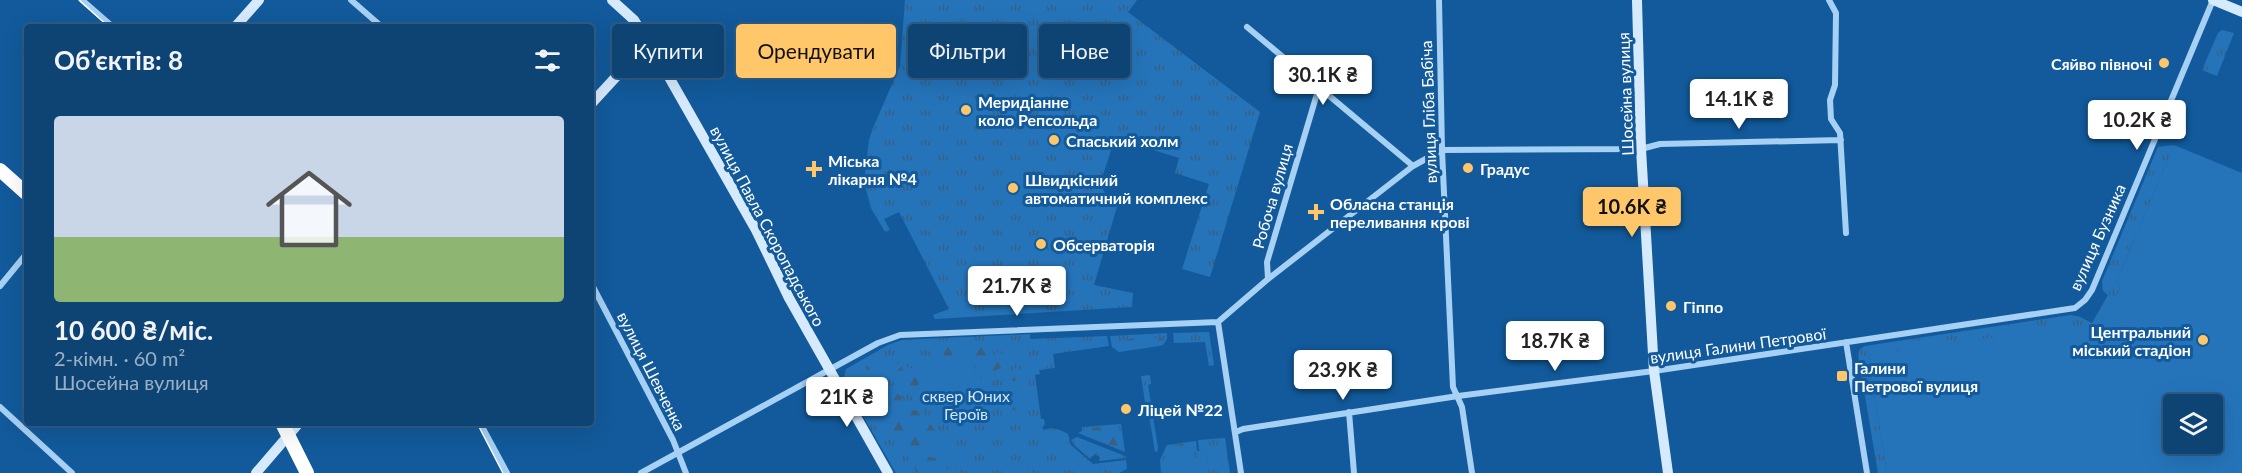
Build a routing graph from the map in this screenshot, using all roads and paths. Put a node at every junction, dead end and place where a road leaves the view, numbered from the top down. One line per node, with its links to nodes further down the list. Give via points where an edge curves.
1 (82, 0): 10 (street)
2 (259, 0): 11 (street)
3 (351, 0): 12 (street)
4 (612, 0): 13 (street, вулиця Павла Скоропадського)
5 (1439, 0): 21 (street, вулиця Гліба Бабіча)
6 (1637, 0): 20 (street, Шосейна вулиця)
7 (1828, 0): 19 (street, via 1836,13 1831,119)
8 (2213, 0): 9 (street); 30 (street, вулиця Бузника, via 2092,290 2081,304)
9 (2242, 12)
10 (110, 24)
11 (237, 24)
12 (379, 24)
13 (637, 24)
14 (1247, 27): 17 (street)
15 (615, 78): 18 (street)
16 (669, 78): 33 (street, вулиця Павла Скоропадського)
17 (1319, 87): 22 (street); 27 (street, Робоча вулиця, via 1266,262)
18 (594, 101)
19 (1841, 140): 20 (street, via 1660,144); 25 (street)
20 (1641, 149): 21 (street); 34 (street, Шосейна вулиця)
21 (1442, 150): 22 (street); 35 (street, вулиця Гліба Бабіча, via 1453,387)
22 (1413, 166): 27 (street)
23 (0, 170): 24 (highway)
24 (24, 191)
25 (1846, 233)
26 (24, 257): 28 (street)
27 (1268, 279): 31 (street)
28 (0, 286)
29 (594, 289): 41 (street, вулиця Шевченка)
30 (2065, 310): 32 (street, вулиця Галини Петрової)
31 (1218, 322): 33 (street, via 907,334 878,343); 40 (street)
32 (1846, 342): 34 (street, вулиця Галини Петрової); 53 (street)
33 (830, 369): 41 (street); 48 (street, вулиця Павла Скоропадського)
34 (1654, 372): 35 (street, вулиця Галини Петрової); 52 (street, Шосейна вулиця)
35 (1458, 396): 37 (street, вулиця Галини Петрової); 51 (street, вулиця Гліба Бабіча)
36 (0, 407): 42 (street)
37 (1348, 412): 40 (street, вулиця Галини Петрової); 50 (street)
38 (482, 426): 45 (street)
39 (285, 429): 43 (street); 44 (highway)
40 (1236, 432): 49 (street)
41 (677, 453): 46 (street); 47 (street, вулиця Шевченка)
42 (72, 473)
43 (255, 473)
44 (307, 473)
45 (507, 473)
46 (641, 473)
47 (686, 473)
48 (888, 473)
49 (1241, 473)
50 (1354, 473)
51 (1472, 473)
52 (1668, 473)
53 (1867, 473)

